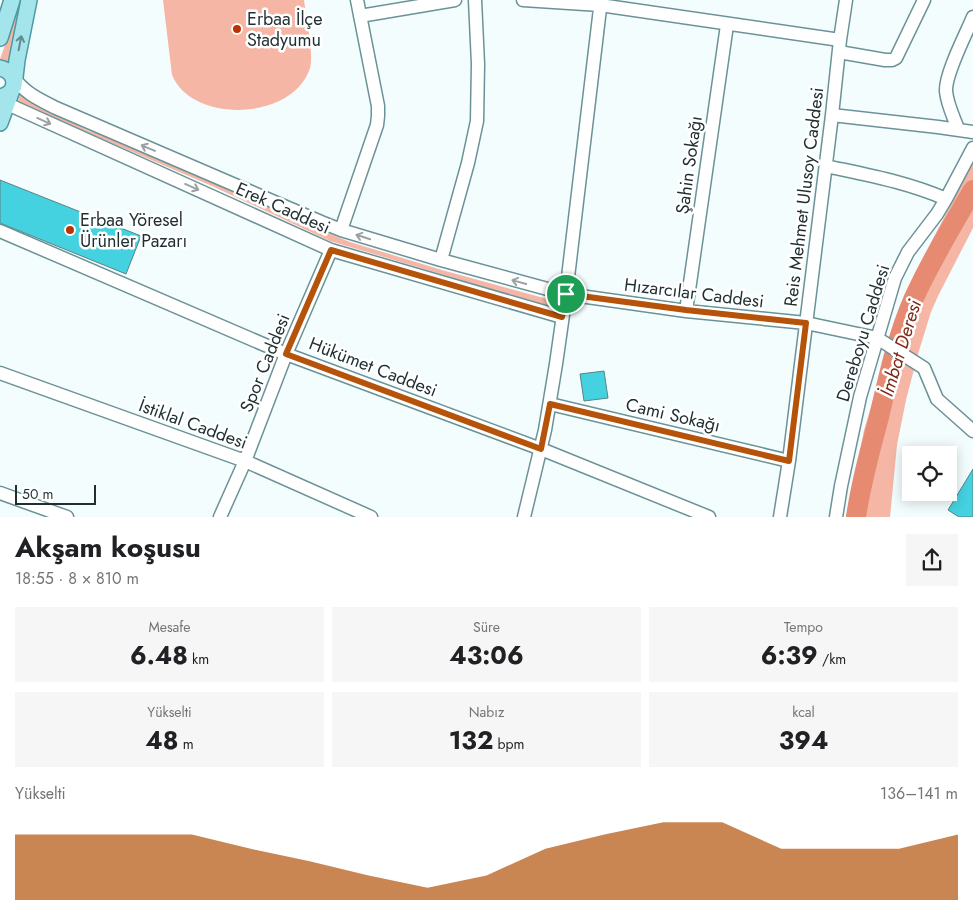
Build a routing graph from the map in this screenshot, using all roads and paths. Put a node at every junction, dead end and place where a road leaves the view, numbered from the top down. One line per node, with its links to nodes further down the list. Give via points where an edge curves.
1 (12, 0): 13 (main road)
2 (28, 0): 15 (main road, one-way to 2)
3 (357, 0): 10 (street)
4 (455, 0): 10 (street)
5 (474, 0): 26 (street, via 477,121)
6 (523, 0): 9 (street)
7 (846, 0): 14 (street, Reis Mehmet Ulusoy Caddesi)
8 (924, 0): 14 (street, via 896,58 885,60)
9 (600, 3): 12 (street); 27 (street)
10 (360, 16): 23 (street, via 378,116)
11 (973, 17): 18 (street, via 947,82 946,92)
12 (727, 25): 14 (street); 28 (street, Şahin Sokağı)
13 (0, 38)
14 (840, 46): 16 (street, Reis Mehmet Ulusoy Caddesi)
15 (6, 84): 17 (main road); 23 (street, Erek Caddesi, one-way to 15, via 56,108 21,87); 25 (street, Erek Caddesi, one-way to 25)
16 (832, 115): 18 (street); 21 (street, Reis Mehmet Ulusoy Caddesi)
17 (0, 123)
18 (958, 130): 19 (street)
19 (973, 132)
20 (973, 148): 22 (street, Dereboyu Caddesi)
21 (826, 166): 22 (street, via 903,183); 30 (street, Reis Mehmet Ulusoy Caddesi)
22 (946, 199): 31 (street, Dereboyu Caddesi, via 902,263)
23 (341, 230): 26 (street, Erek Caddesi, one-way to 23)
24 (0, 231): 32 (street, Hükümet Caddesi)
25 (331, 250): 29 (street, Erek Caddesi); 32 (street, Spor Caddesi)
26 (441, 260): 27 (street, Erek Caddesi, one-way to 26)
27 (566, 294): 28 (street, Hızarcılar Caddesi); 29 (street)
28 (686, 310): 30 (street, Hızarcılar Caddesi)
29 (562, 317): 34 (street)
30 (806, 323): 31 (street, Hızarcılar Caddesi); 38 (street, Reis Mehmet Ulusoy Caddesi)
31 (877, 338): 35 (street, via 924,368 937,399); 46 (street, Dereboyu Caddesi, via 860,397)
32 (286, 354): 36 (street, Hükümet Caddesi); 37 (street, Spor Caddesi)
33 (0, 373): 37 (street, İstiklal Caddesi)
34 (550, 404): 36 (street); 38 (street, Cami Sokağı)
35 (973, 431)
36 (541, 449): 43 (street); 44 (street, Hükümet Caddesi)
37 (245, 461): 41 (street, Spor Caddesi); 42 (street, İstiklal Caddesi)
38 (789, 461): 45 (street, Reis Mehmet Ulusoy Caddesi)
39 (0, 493): 40 (street)
40 (67, 517)
41 (220, 517)
42 (371, 517)
43 (524, 517)
44 (709, 517)
45 (780, 517)
46 (836, 517)

